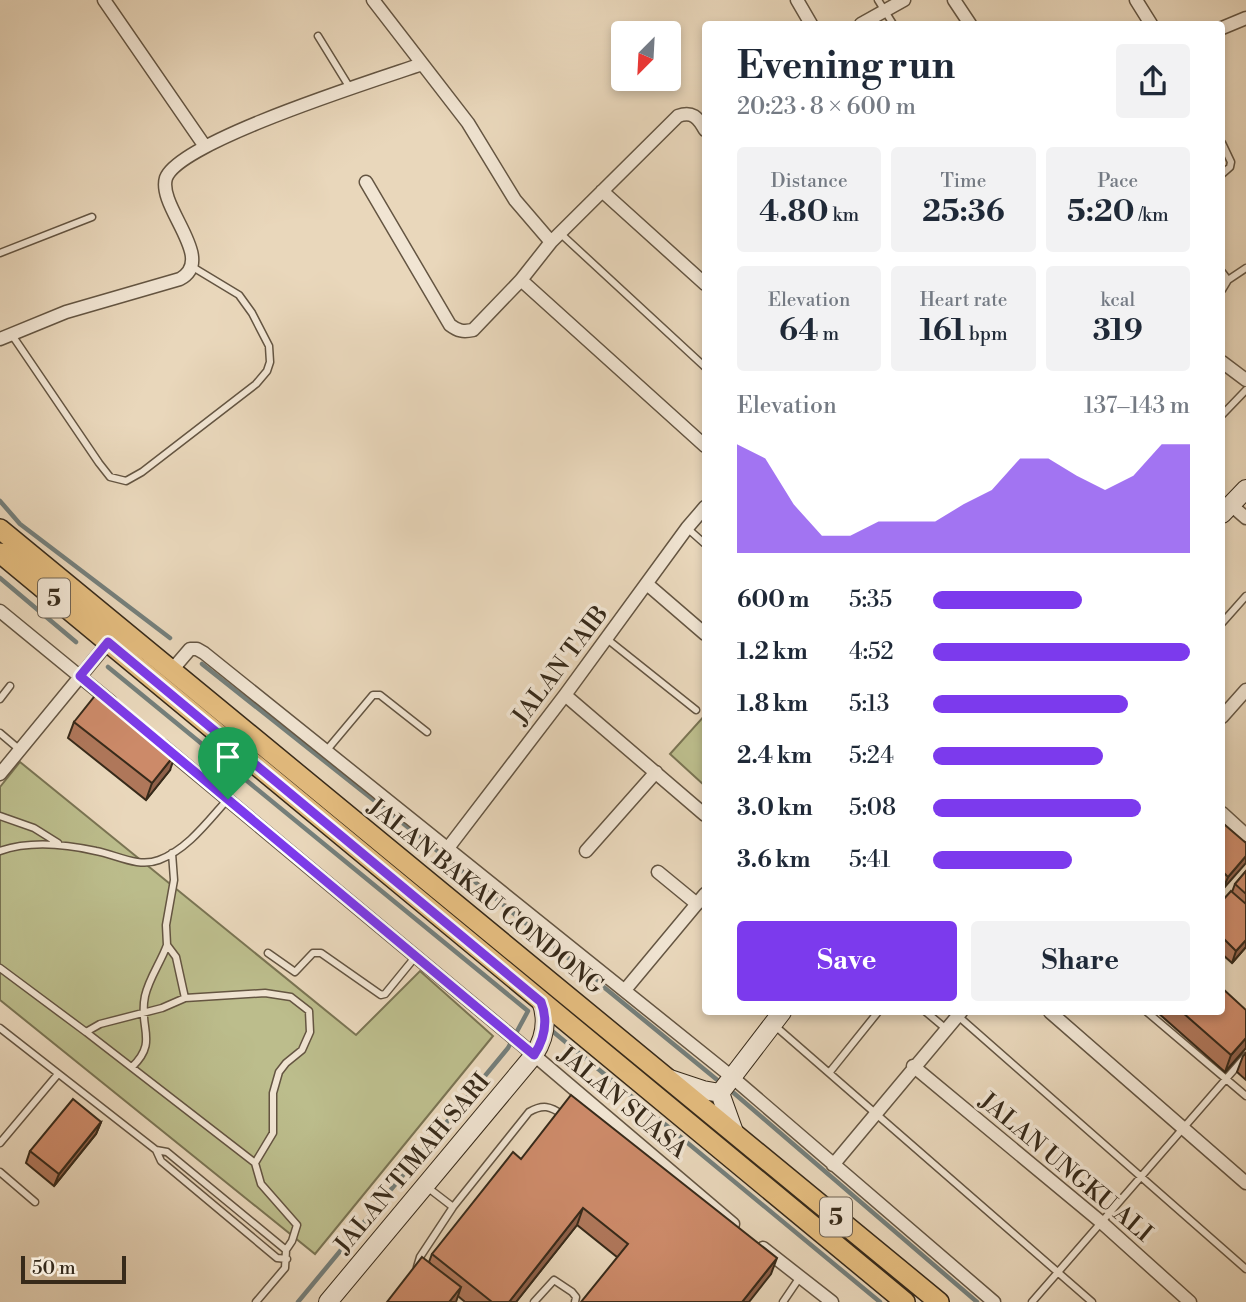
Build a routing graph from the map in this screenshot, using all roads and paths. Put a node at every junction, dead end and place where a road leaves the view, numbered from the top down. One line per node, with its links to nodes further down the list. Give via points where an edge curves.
1 (104, 0): 20 (street)
2 (373, 0): 17 (street)
3 (797, 0): 10 (street)
4 (878, 0): 8 (lane)
5 (904, 0): 8 (street)
6 (954, 0): 13 (street)
7 (1136, 0): 14 (street)
8 (885, 12): 11 (street); 12 (lane)
9 (1246, 18): 15 (street)
10 (809, 21)
11 (867, 21)
12 (890, 21)
13 (968, 21)
14 (1149, 21)
15 (1225, 27)
16 (318, 36): 18 (lane)
17 (422, 64): 18 (street); 26 (street, via 468,123 515,200)
18 (351, 89): 20 (street)
19 (702, 125): 24 (street, via 696,116 678,116)
20 (204, 145): 28 (street, via 174,166 166,179 167,196)
21 (1225, 149): 22 (lane, via 1231,162)
22 (1225, 171)
23 (366, 182): 31 (street, via 457,331 473,330)
24 (602, 191): 26 (street); 33 (street)
25 (92, 217): 27 (lane)
26 (556, 238): 31 (street); 36 (lane)
27 (0, 253)
28 (192, 260): 35 (street, via 188,275 180,279 66,312); 35 (lane, via 239,295 269,346 270,362 256,384 126,481 110,477)
29 (1246, 268): 32 (lane)
30 (1225, 276): 32 (lane)
31 (521, 280): 41 (street)
32 (1228, 280): 34 (lane)
33 (702, 281)
34 (1225, 285)
35 (6, 337)
36 (702, 364)
37 (1225, 364): 38 (street)
38 (1246, 380)
39 (1246, 390): 40 (lane)
40 (1225, 412)
41 (702, 443)
42 (1246, 489): 43 (street)
43 (1226, 509): 45 (street)
44 (702, 510): 46 (street, JALAN TAIB)
45 (1246, 518)
46 (687, 528): 48 (lane); 50 (street, JALAN TAIB)
47 (0, 529): 55 (main road, JALAN BAKAU CONDONG / 5)
48 (702, 541)
49 (0, 553): 55 (main road, JALAN BAKAU CONDONG / 5)
50 (646, 584): 54 (street); 56 (street, JALAN TAIB)
51 (1246, 596): 53 (lane)
52 (0, 611): 58 (street)
53 (1225, 620)
54 (702, 631)
55 (114, 635): 57 (main road, JALAN BAKAU CONDONG / 5); 58 (street); 91 (main road, JALAN BAKAU CONDONG / 5)
56 (606, 638): 61 (street, JALAN TAIB); 63 (lane)
57 (172, 670): 70 (street, via 190,649 197,649); 109 (main road, JALAN BAKAU CONDONG / 5)
58 (80, 676): 64 (street); 69 (street)
59 (10, 686): 62 (lane)
60 (1246, 690): 65 (street)
61 (565, 695): 71 (street); 79 (street, JALAN TAIB)
62 (0, 699)
63 (696, 710)
64 (122, 711)
65 (1225, 714)
66 (427, 732): 70 (lane, via 380,695 373,695)
67 (0, 733): 69 (lane)
68 (154, 738): 73 (street, JALAN SUASA)
69 (20, 750): 72 (street)
70 (326, 751): 79 (street)
71 (656, 772): 74 (street); 81 (street)
72 (0, 774)
73 (228, 799): 82 (lane); 87 (street, JALAN SUASA)
74 (702, 812)
75 (0, 816): 78 (lane)
76 (1225, 816): 77 (street)
77 (1246, 835)
78 (58, 843): 80 (lane); 82 (lane, via 137,863 158,861)
79 (448, 848): 89 (street)
80 (0, 851)
81 (586, 851)
82 (172, 853): 85 (lane)
83 (658, 872): 84 (street)
84 (701, 899): 89 (street)
85 (167, 945): 90 (lane, via 176,957); 92 (lane)
86 (268, 953): 87 (lane, via 295,972 313,953 321,953 381,995)
87 (416, 956): 103 (street, JALAN SUASA)
88 (0, 968): 102 (lane)
89 (625, 990): 111 (street)
90 (185, 998): 92 (lane); 119 (lane, via 265,993 291,998 309,1011 310,1032 302,1050 279,1072 273,1093 272,1133)
91 (543, 1008): 103 (street); 140 (main road, JALAN BAKAU CONDONG / 5)
92 (142, 1012): 102 (lane); 106 (lane, via 147,1044 144,1056)
93 (876, 1015): 107 (lane)
94 (930, 1015): 101 (lane)
95 (957, 1015): 101 (street)
96 (961, 1015): 122 (lane)
97 (1053, 1015): 115 (street)
98 (1151, 1015): 110 (lane)
99 (777, 1018): 107 (lane); 111 (street)
100 (0, 1028): 108 (lane)
101 (945, 1028): 105 (street)
102 (86, 1032): 106 (lane)
103 (532, 1047): 124 (street, JALAN TIMAH SARI); 133 (street, JALAN SUASA)
104 (1246, 1056): 110 (lane)
105 (913, 1066): 113 (street); 127 (street, JALAN UNGKU ALI)
106 (132, 1068): 119 (lane)
107 (829, 1073): 113 (lane)
108 (58, 1074): 117 (lane); 118 (lane)
109 (667, 1077): 111 (street, via 686,1085); 116 (main road, JALAN BAKAU CONDONG / 5)
110 (1226, 1079): 112 (lane); 115 (lane)
111 (726, 1085): 116 (street); 120 (street)
112 (1246, 1096)
113 (875, 1113): 120 (street); 131 (lane)
114 (562, 1115): 126 (lane, via 547,1106 529,1112)
115 (1184, 1128): 122 (lane); 123 (street)
116 (734, 1132): 141 (main road, JALAN BAKAU CONDONG / 5)
117 (0, 1143)
118 (156, 1150): 128 (lane, via 167,1152); 129 (lane, via 161,1161 277,1258)
119 (255, 1163): 128 (lane, via 261,1184 297,1225)
120 (833, 1165): 142 (street)
121 (0, 1172): 125 (lane)
122 (1141, 1177): 127 (lane); 130 (lane)
123 (1246, 1183)
124 (425, 1185): 126 (lane); 135 (street, JALAN TIMAH SARI)
125 (35, 1202)
126 (453, 1207): 132 (lane, via 420,1257)
127 (1101, 1222): 131 (lane); 145 (street, JALAN UNGKU ALI)
128 (286, 1250): 129 (lane)
129 (287, 1259): 134 (lane, via 285,1268)
130 (1246, 1269)
131 (1058, 1272): 143 (lane); 144 (lane)
132 (421, 1276)
133 (800, 1278): 138 (lane); 139 (street, JALAN SUASA)
134 (256, 1302)
135 (328, 1302)
136 (534, 1302): 137 (lane, via 554,1280 572,1292)
137 (575, 1302)
138 (783, 1302)
139 (832, 1302)
140 (905, 1302)
141 (939, 1302)
142 (995, 1302)
143 (1032, 1302)
144 (1092, 1302)
145 (1190, 1302)

